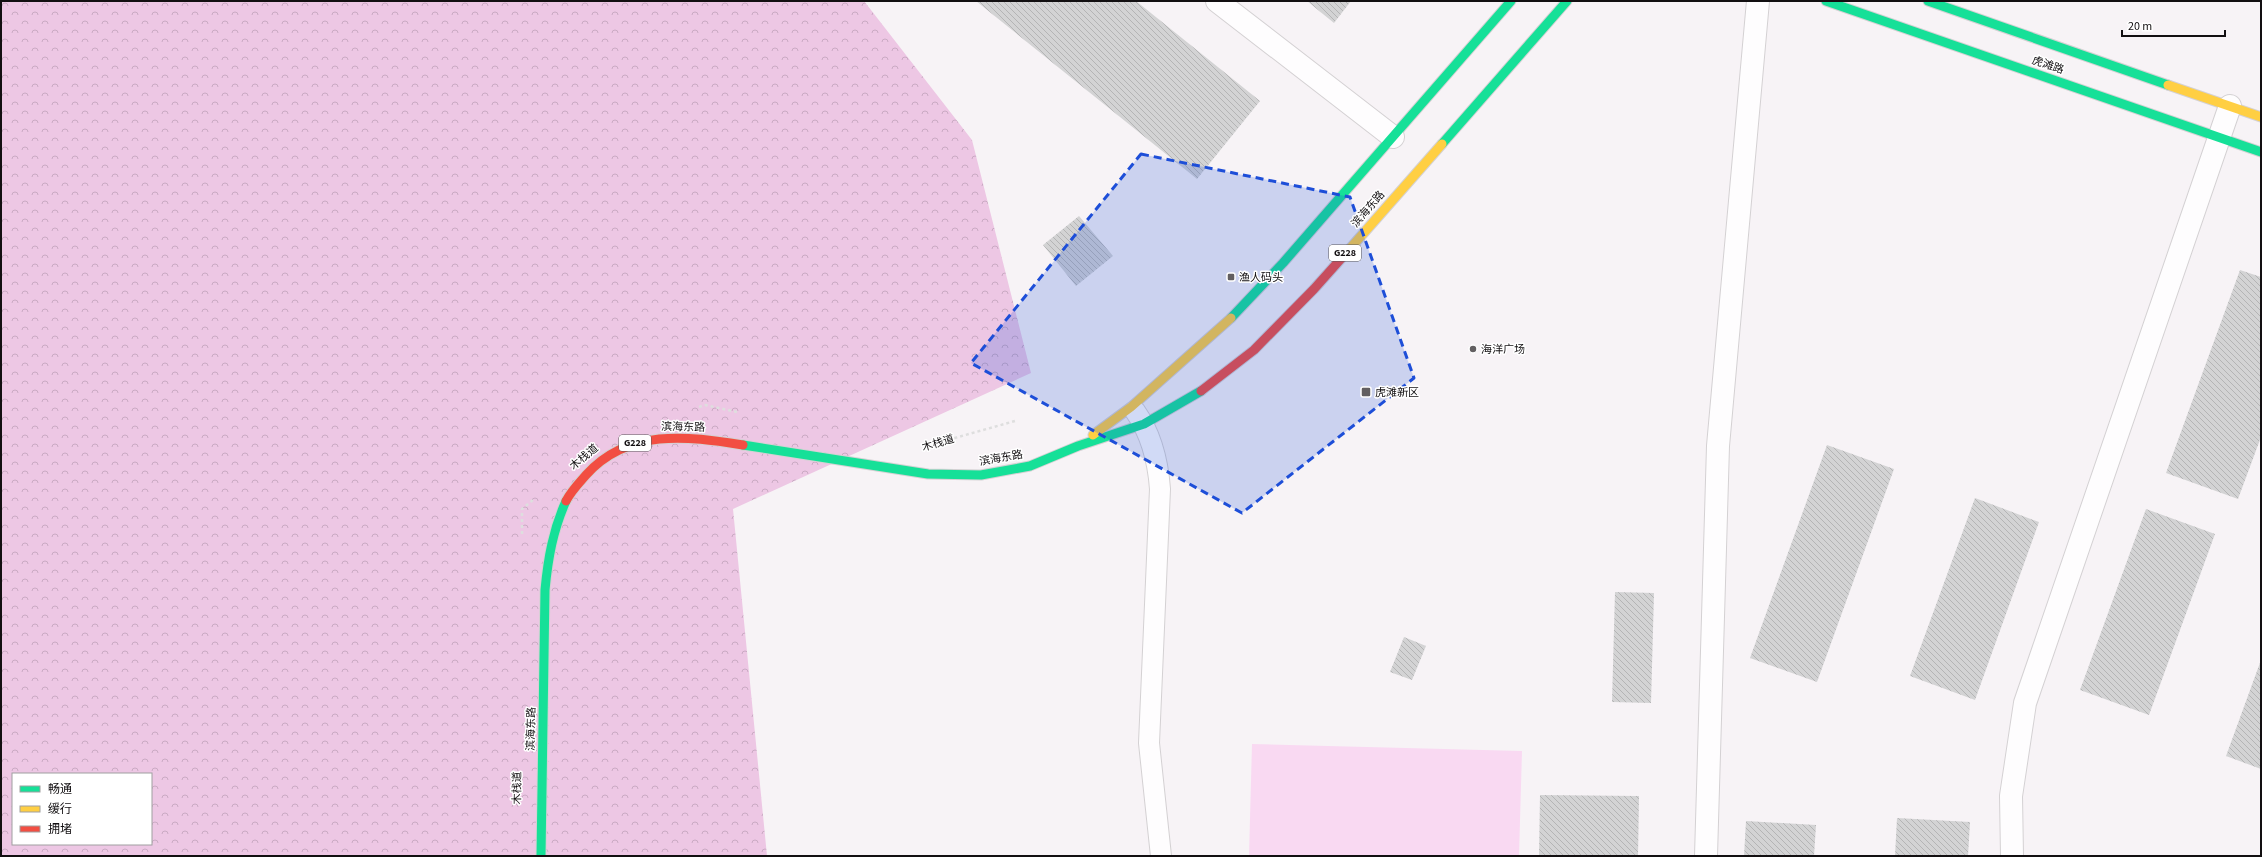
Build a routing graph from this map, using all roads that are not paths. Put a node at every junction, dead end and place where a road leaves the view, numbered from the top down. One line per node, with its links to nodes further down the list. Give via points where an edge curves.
1 (1217, 1): 9 (street)
2 (1511, 1): 9 (main road, 滨海东路 / G228)
3 (1567, 1): 13 (main road, 滨海东路 / G228, via 1314,289 1254,350 1198,394)
4 (1758, 1): 17 (street, via 1718,446)
5 (1826, 1): 10 (main road, 虎滩路)
6 (1928, 1): 7 (main road, 虎滩路)
7 (2230, 106): 8 (main road, 虎滩路); 10 (street)
8 (2261, 117)
9 (1394, 137): 12 (main road, 滨海东路 / G228, via 1229,320)
10 (2220, 138): 11 (main road, 虎滩路); 18 (street, via 2025,703 2011,796)
11 (2261, 152)
12 (1132, 406): 13 (lane); 14 (main road, 滨海东路 / G228)
13 (1144, 424): 14 (main road, 滨海东路 / G228); 16 (lane, via 1158,464 1160,489 1149,743)
14 (1078, 446): 15 (main road, 滨海东路 / G228, via 1030,466 981,475 928,474 700,438 657,438 623,446 593,467 570,493 556,524 548,557 545,590)
15 (541, 856)
16 (1161, 856)
17 (1706, 856)
18 (2012, 856)

